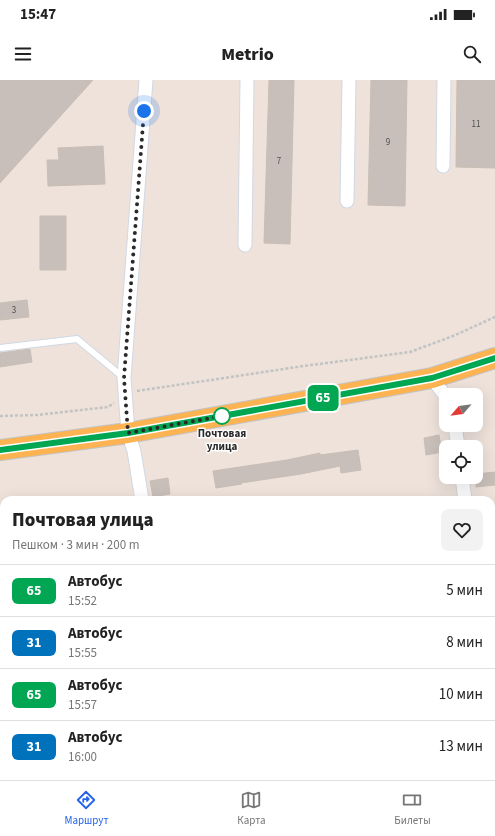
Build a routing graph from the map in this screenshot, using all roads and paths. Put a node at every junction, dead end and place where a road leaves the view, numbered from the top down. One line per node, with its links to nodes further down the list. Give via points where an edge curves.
1 (146, 80): 11 (street)
2 (247, 80): 7 (street)
3 (349, 80): 6 (street)
4 (444, 80): 5 (street)
5 (444, 166)
6 (347, 201)
7 (245, 245)
8 (495, 317): 14 (path, via 410,352 134,392)
9 (0, 348): 11 (lane, via 77,339)
10 (495, 358): 12 (main road)
11 (124, 378): 14 (street)
12 (432, 378): 13 (street); 16 (main road)
13 (439, 388)
14 (125, 397): 15 (path, via 108,407 37,415); 16 (street)
15 (0, 416)
16 (128, 433): 17 (main road); 19 (street, via 134,451)
17 (0, 450)
18 (463, 484): 20 (street)
19 (141, 496)
20 (464, 496)

